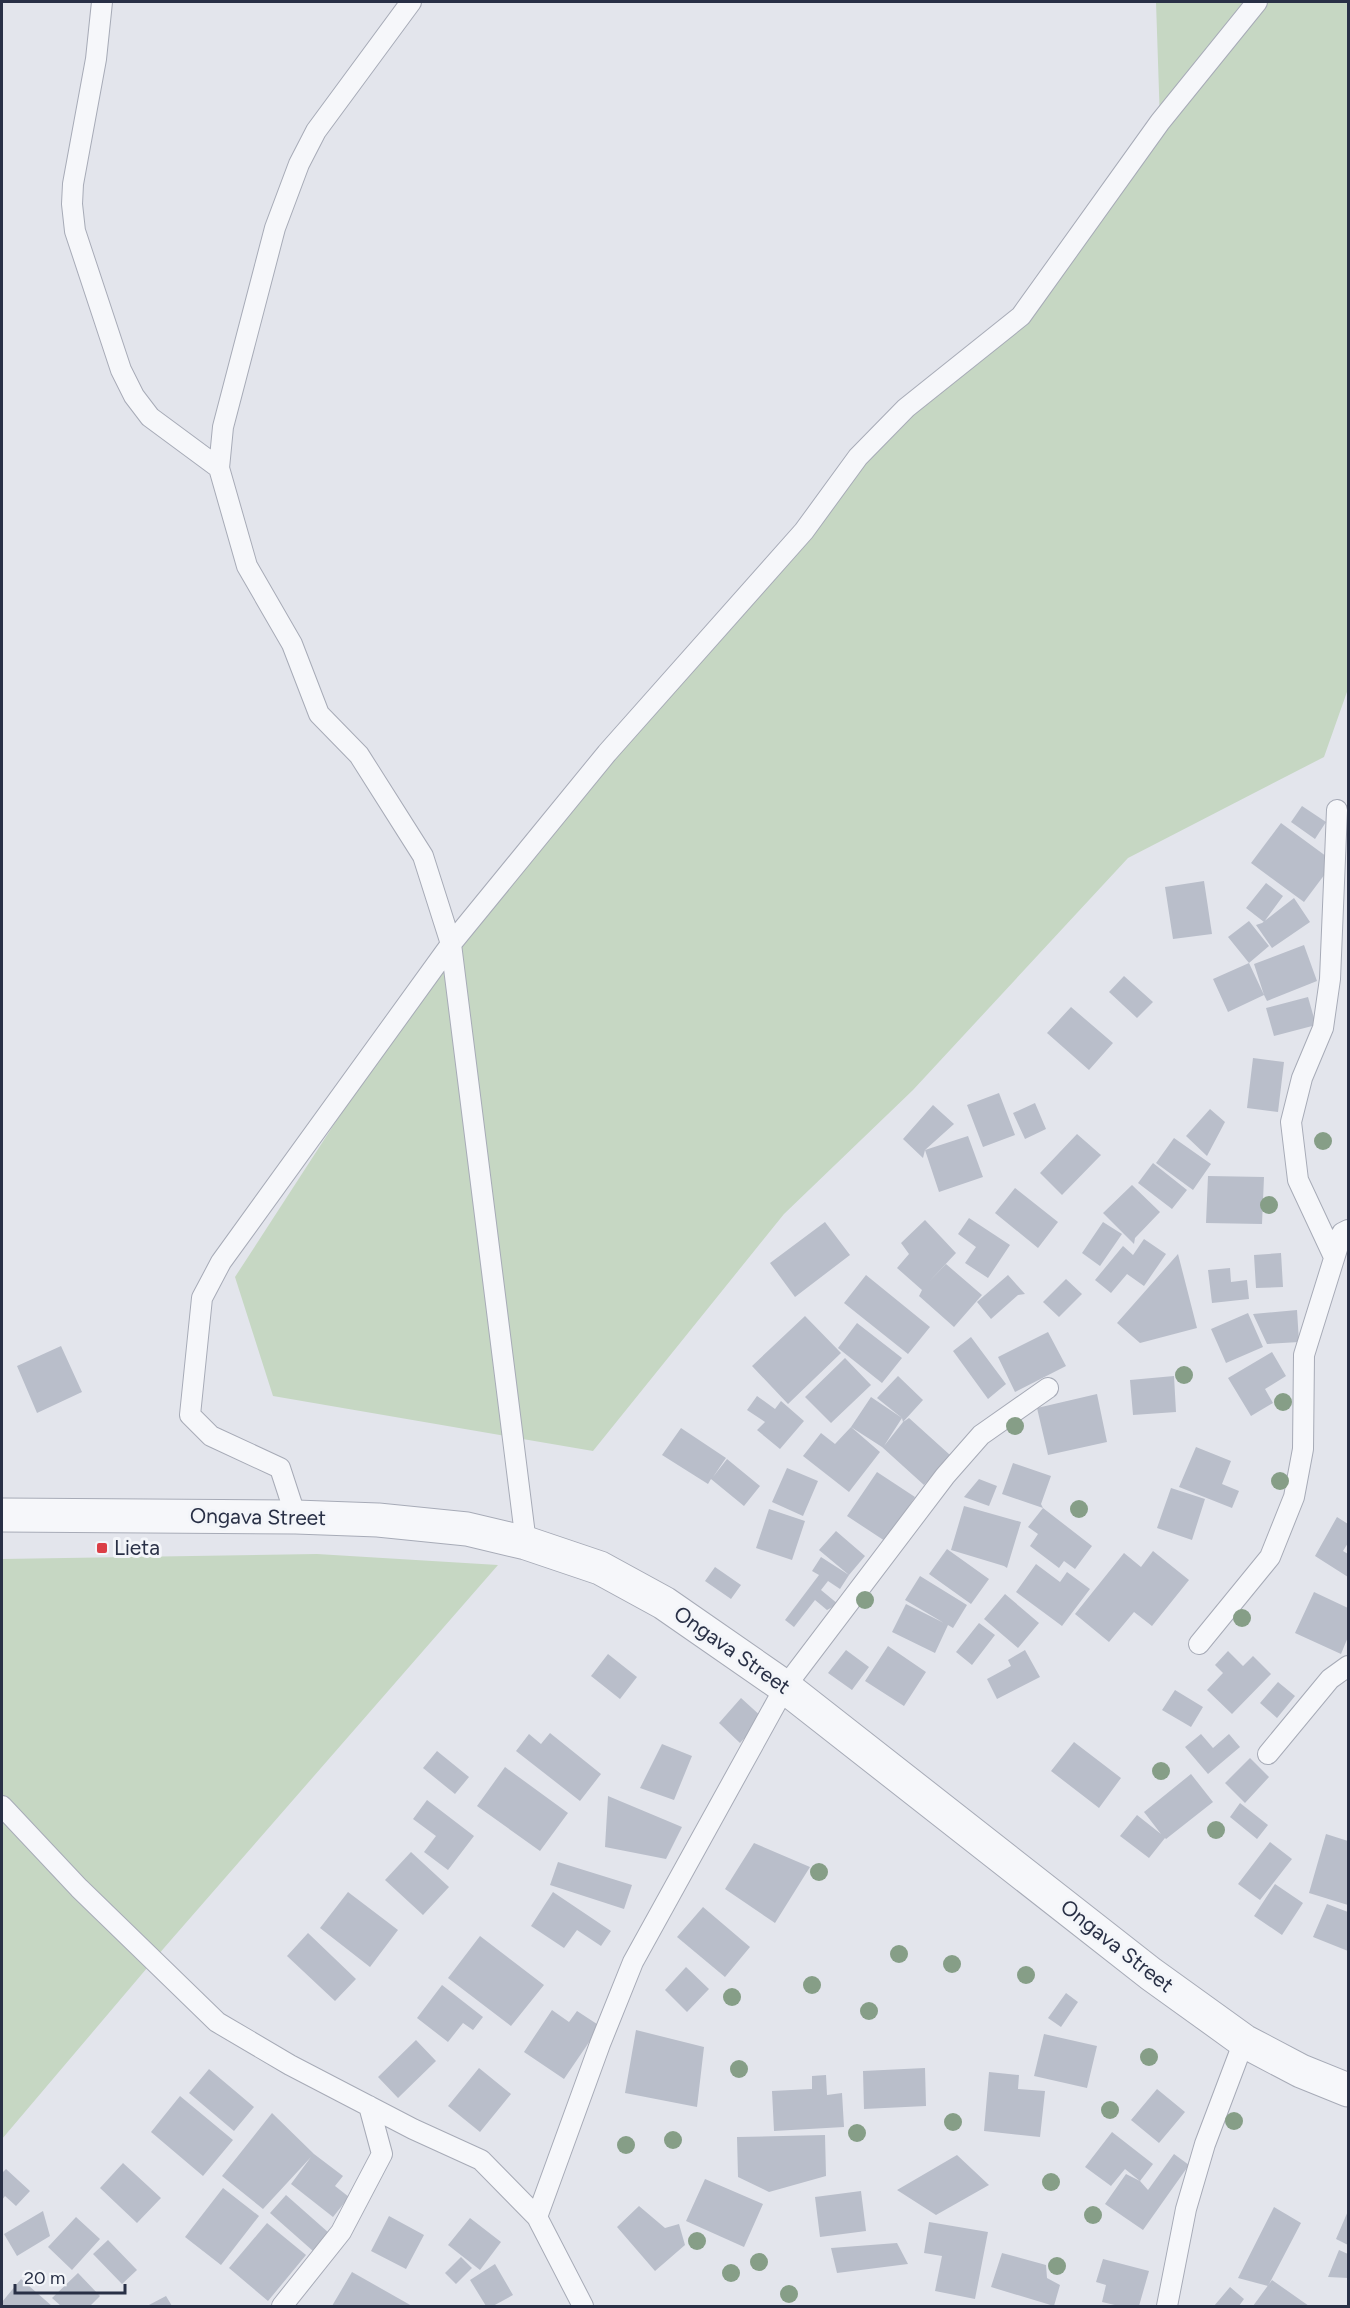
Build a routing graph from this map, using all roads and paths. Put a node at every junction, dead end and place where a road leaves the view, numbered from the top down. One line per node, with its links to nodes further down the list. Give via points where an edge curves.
1 (102, 2): 4 (lane, via 96,59 73,184 75,231 134,396 150,417)
2 (411, 2): 4 (lane, via 316,131 299,164 275,228 223,427)
3 (1257, 2): 6 (lane, via 1160,122 1021,316 906,408 858,457 804,531 607,753)
4 (219, 468): 6 (lane, via 247,566 292,644 319,714 359,755 423,856)
5 (1337, 810): 8 (lane, via 1330,979 1323,1028 1302,1078 1291,1122 1298,1180)
6 (451, 944): 11 (lane, via 256,1212 221,1262 202,1298 190,1414 211,1436 280,1468); 12 (lane)
7 (1348, 1230): 8 (lane, via 1342,1233)
8 (1334, 1257): 13 (lane, via 1304,1355 1303,1449 1294,1497 1270,1557)
9 (1048, 1388): 15 (lane, via 981,1435 945,1476)
10 (2, 1515): 11 (street, Ongava Street)
11 (296, 1516): 12 (street, Ongava Street, via 467,1529)
12 (526, 1543): 15 (street, Ongava Street, via 600,1568 633,1584)
13 (1199, 1644)
14 (1348, 1666): 16 (lane, via 1330,1679)
15 (785, 1687): 18 (street, Ongava Street, via 1151,1974); 21 (lane, via 633,1962)
16 (1268, 1754)
17 (2, 1806): 20 (lane, via 87,1897 217,2022)
18 (1244, 2041): 19 (street, Ongava Street); 24 (lane, via 1189,2198)
19 (1346, 2089)
20 (369, 2106): 21 (lane, via 481,2160); 22 (lane, via 382,2154 341,2232)
21 (537, 2217): 23 (lane)
22 (282, 2307)
23 (583, 2307)
24 (1167, 2307)

